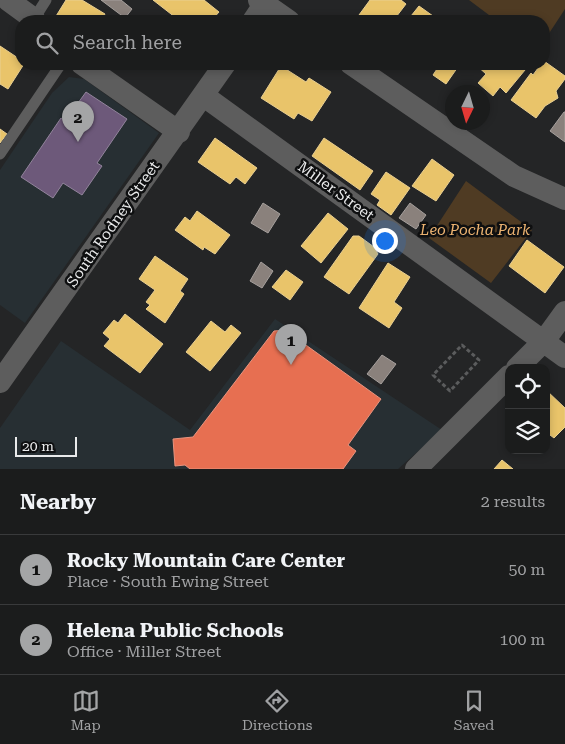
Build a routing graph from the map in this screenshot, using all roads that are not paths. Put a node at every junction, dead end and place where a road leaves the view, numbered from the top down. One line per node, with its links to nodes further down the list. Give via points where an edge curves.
1 (8, 0): 4 (street)
2 (46, 0): 5 (lane)
3 (261, 6): 6 (street)
4 (28, 15)
5 (38, 15)
6 (278, 15)
7 (58, 70): 13 (lane)
8 (91, 70): 12 (street)
9 (221, 70): 11 (street, South Rodney Street)
10 (360, 70): 14 (street, via 514,176)
11 (204, 96): 12 (street, South Rodney Street); 16 (street, Miller Street)
12 (179, 132): 20 (street, South Rodney Street)
13 (0, 154)
14 (565, 199)
15 (565, 312): 16 (street)
16 (544, 341): 17 (street, Miller Street); 18 (street)
17 (565, 357)
18 (521, 364)
19 (505, 380): 21 (street)
20 (0, 382)
21 (416, 469)

